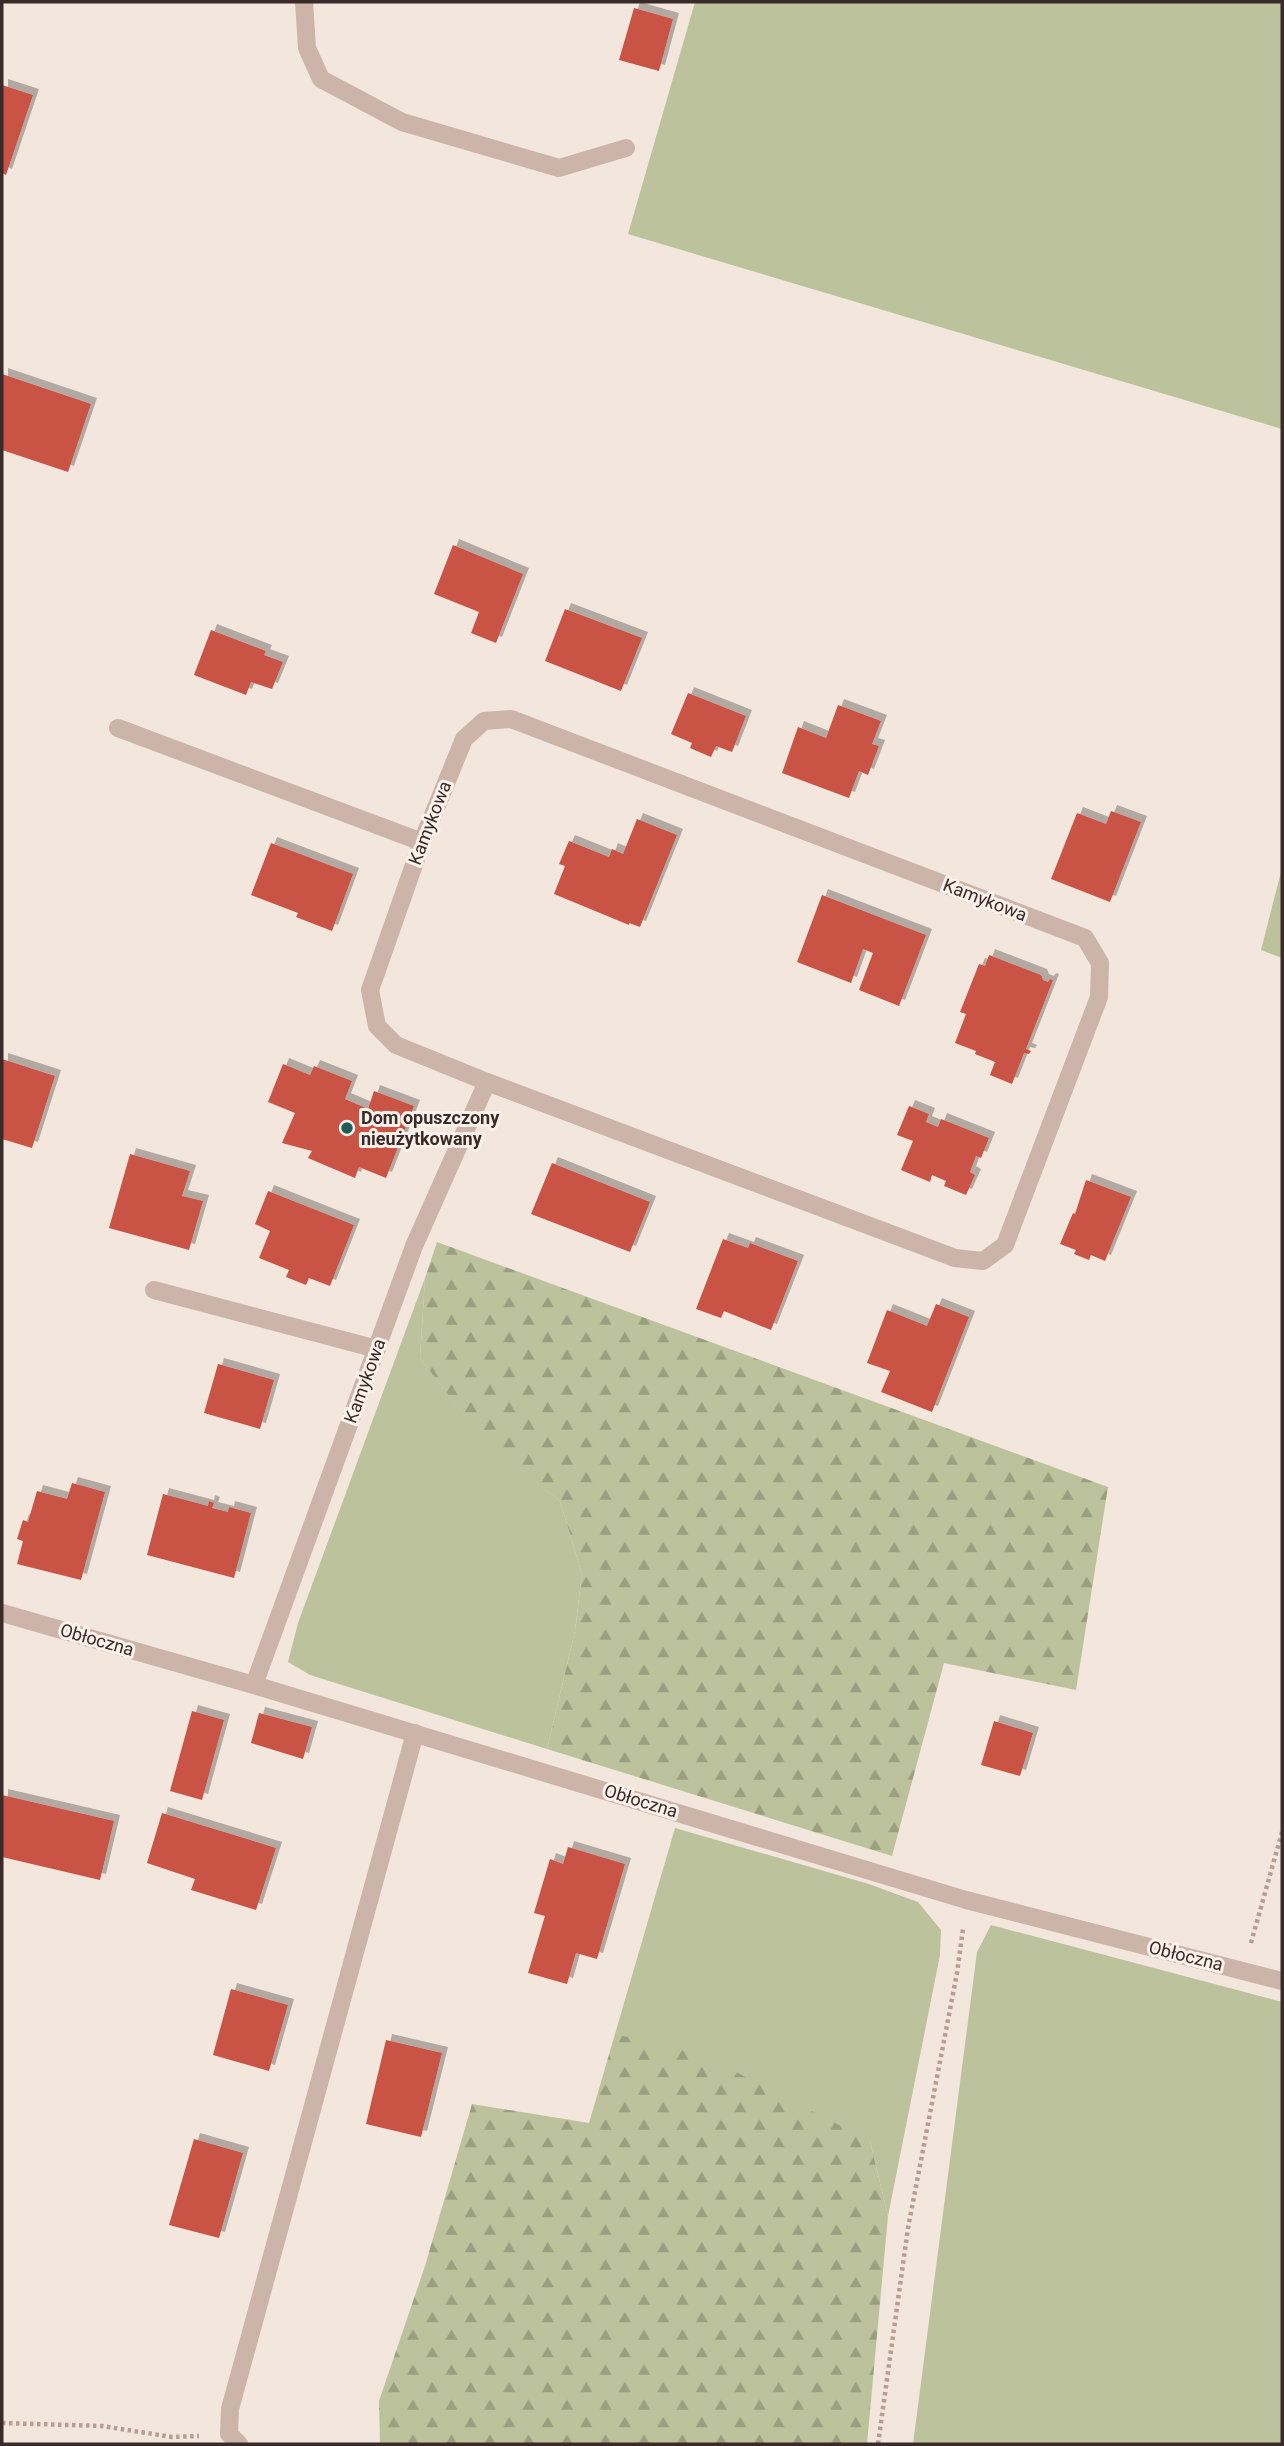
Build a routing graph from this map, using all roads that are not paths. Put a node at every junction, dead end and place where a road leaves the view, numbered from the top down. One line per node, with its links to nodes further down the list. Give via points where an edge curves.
1 (304, 2): 2 (street, via 307,48 321,79 401,122 559,168)
2 (626, 148)
3 (118, 728): 4 (street)
4 (422, 842): 5 (street, Kamykowa, via 370,990 377,1026 396,1045); 5 (street, Kamykowa, via 464,739 484,721 511,719 1085,939 1100,963 1099,997 1005,1245 983,1261 955,1258)
5 (487, 1082): 7 (street, Kamykowa, via 414,1246)
6 (154, 1290): 7 (street)
7 (377, 1349): 9 (street, Kamykowa)
8 (2, 1613): 9 (street, Obłoczna)
9 (254, 1685): 10 (street, Obłoczna)
10 (415, 1733): 11 (street, Obłoczna, via 966,1900); 12 (street, via 230,2409)
11 (1282, 1981)
12 (234, 2439)

